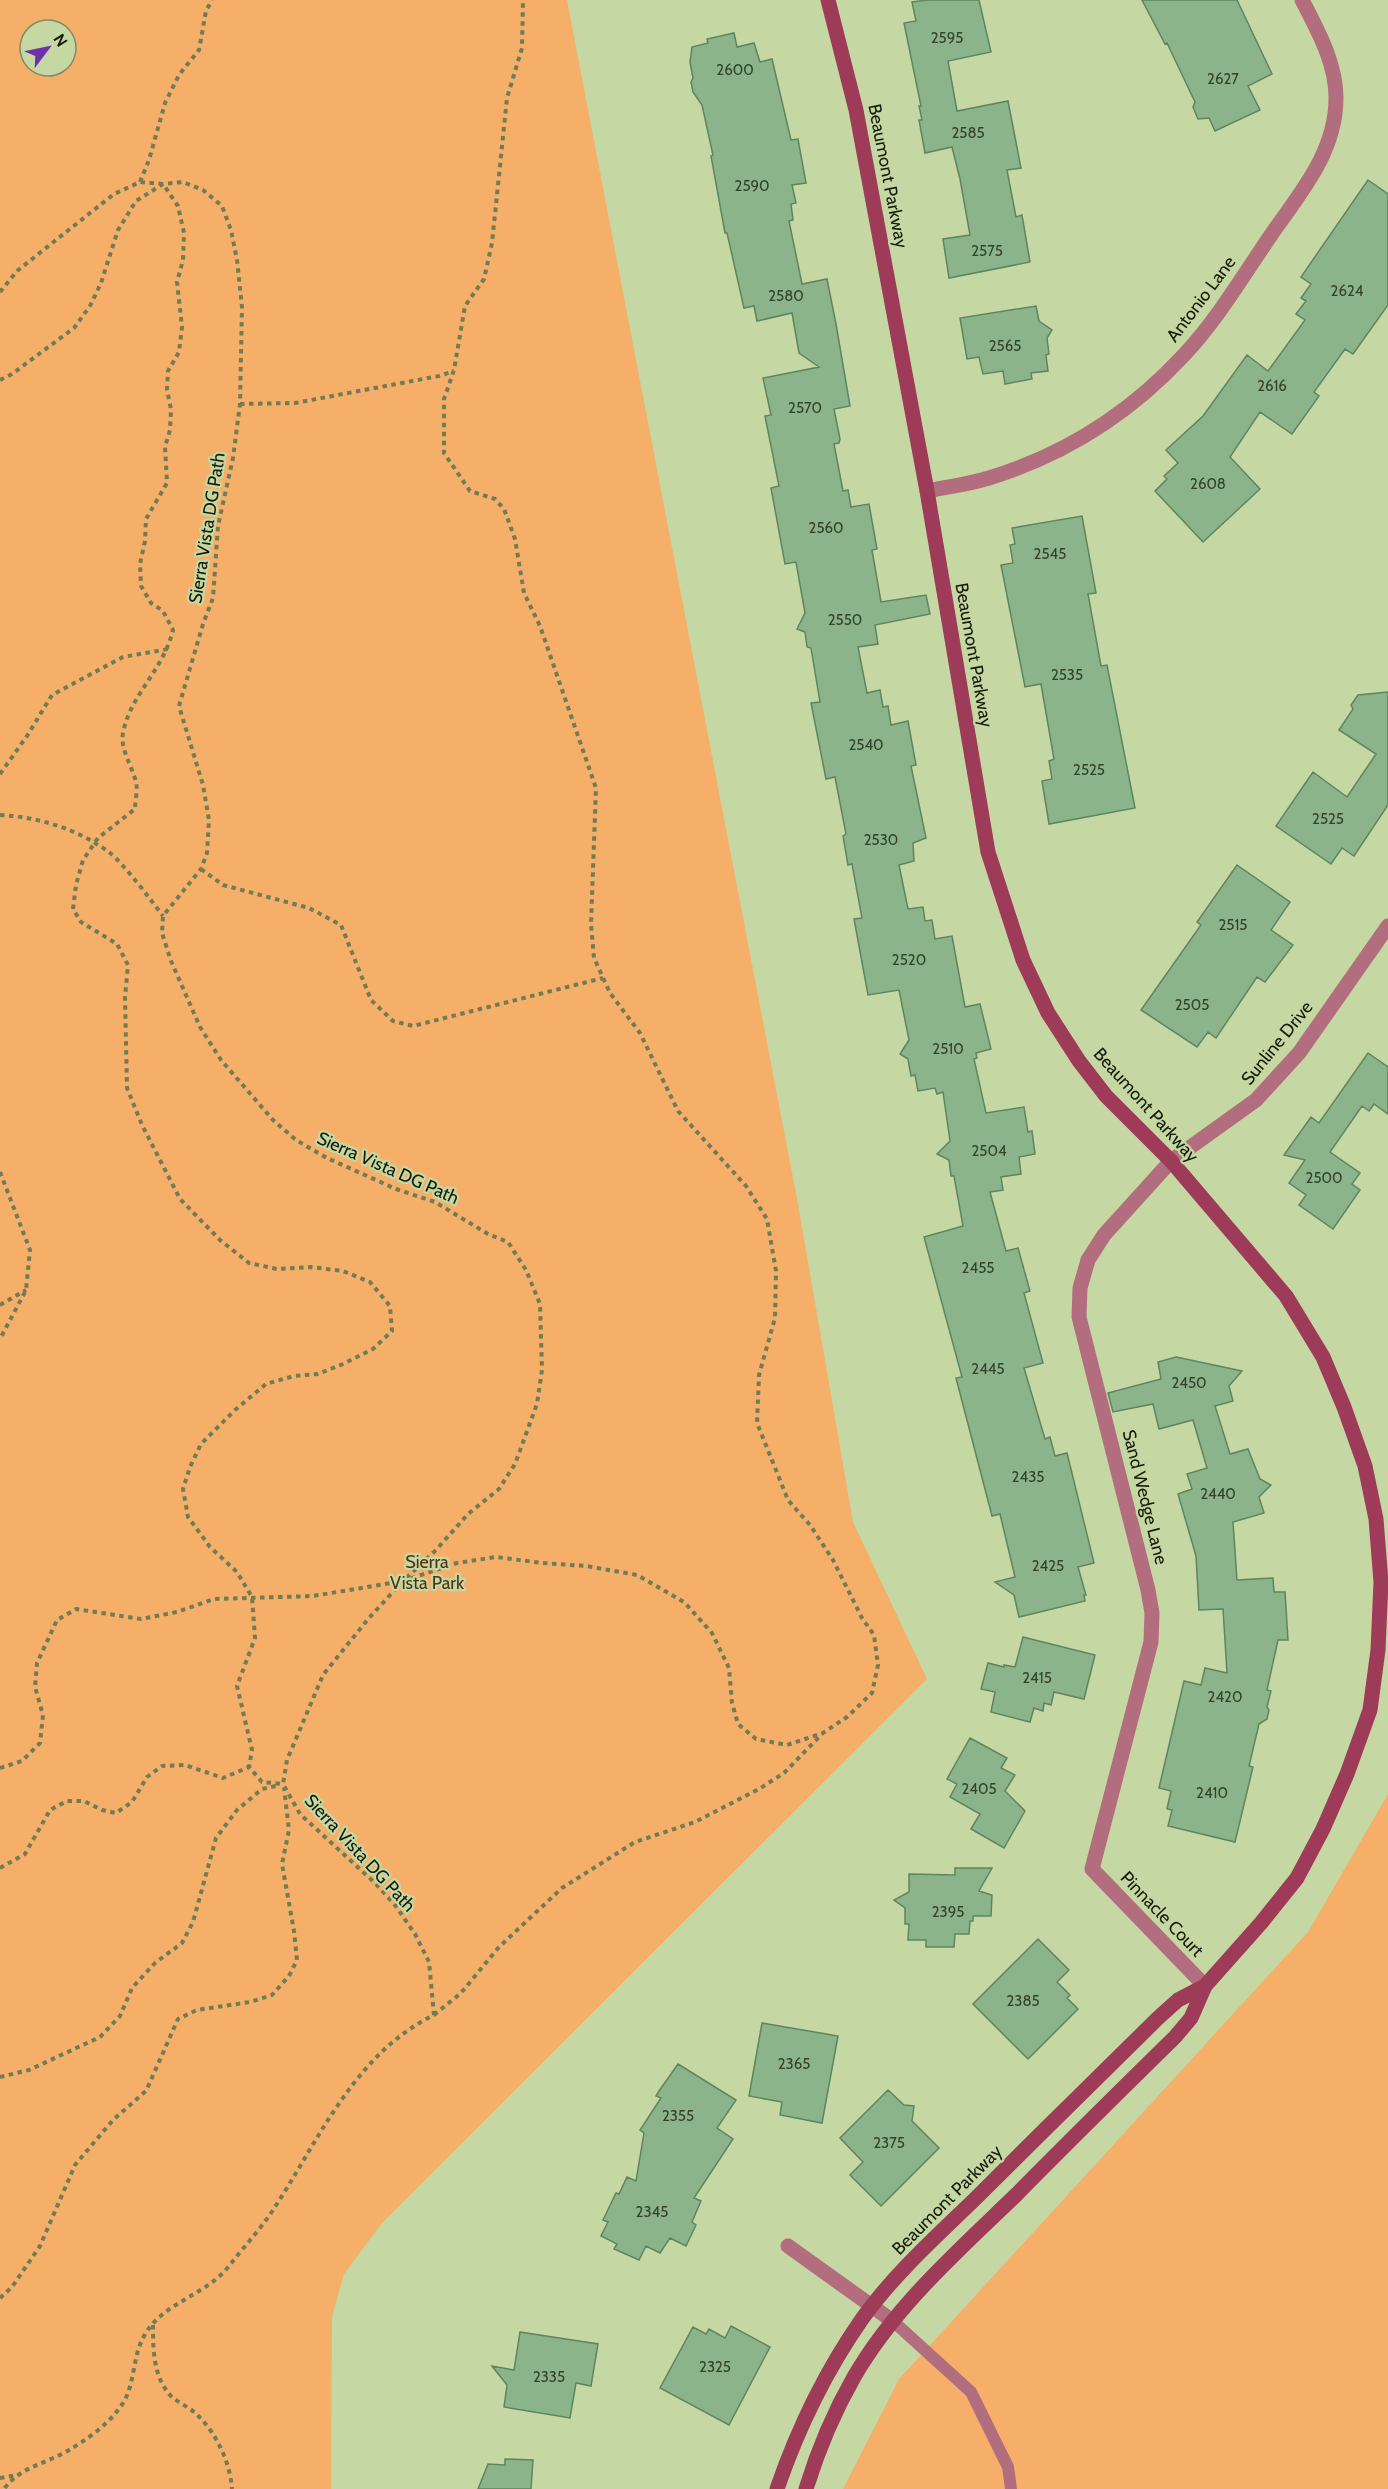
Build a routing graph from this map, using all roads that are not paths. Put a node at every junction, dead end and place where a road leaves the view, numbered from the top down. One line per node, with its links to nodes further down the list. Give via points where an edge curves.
1 (828, 0): 3 (street, Beaumont Parkway, via 856,110)
2 (1302, 0): 3 (street, Antonio Lane, via 1332,68 1336,97 1332,133 1321,164 1214,318 1184,356 1142,397 1091,433 1042,459 988,478)
3 (927, 491): 5 (street, Beaumont Parkway, via 988,852 1023,960 1048,1012 1079,1061 1106,1096)
4 (1388, 926): 5 (street, Sunline Drive, via 1299,1053 1256,1101)
5 (1172, 1161): 6 (street, Sand Wedge Lane, via 1104,1235 1088,1260 1080,1288 1079,1317 1152,1613 1151,1642); 7 (street, Beaumont Parkway, via 1286,1296 1323,1357 1365,1466 1376,1519 1381,1582 1370,1710 1347,1774 1297,1878)
6 (1092, 1869): 7 (street, Pinnacle Court)
7 (1205, 1986): 9 (street, Beaumont Parkway, via 1158,2018 932,2241); 10 (street, Beaumont Parkway, via 1191,2018 1175,2037 951,2258)
8 (788, 2246): 9 (street)
9 (872, 2307): 10 (street); 11 (street, Beaumont Parkway, via 812,2402)
10 (894, 2322): 12 (street, Beaumont Parkway, via 836,2410); 13 (lane, via 971,2391 1008,2466)
11 (777, 2489)
12 (806, 2489)
13 (1011, 2489)

